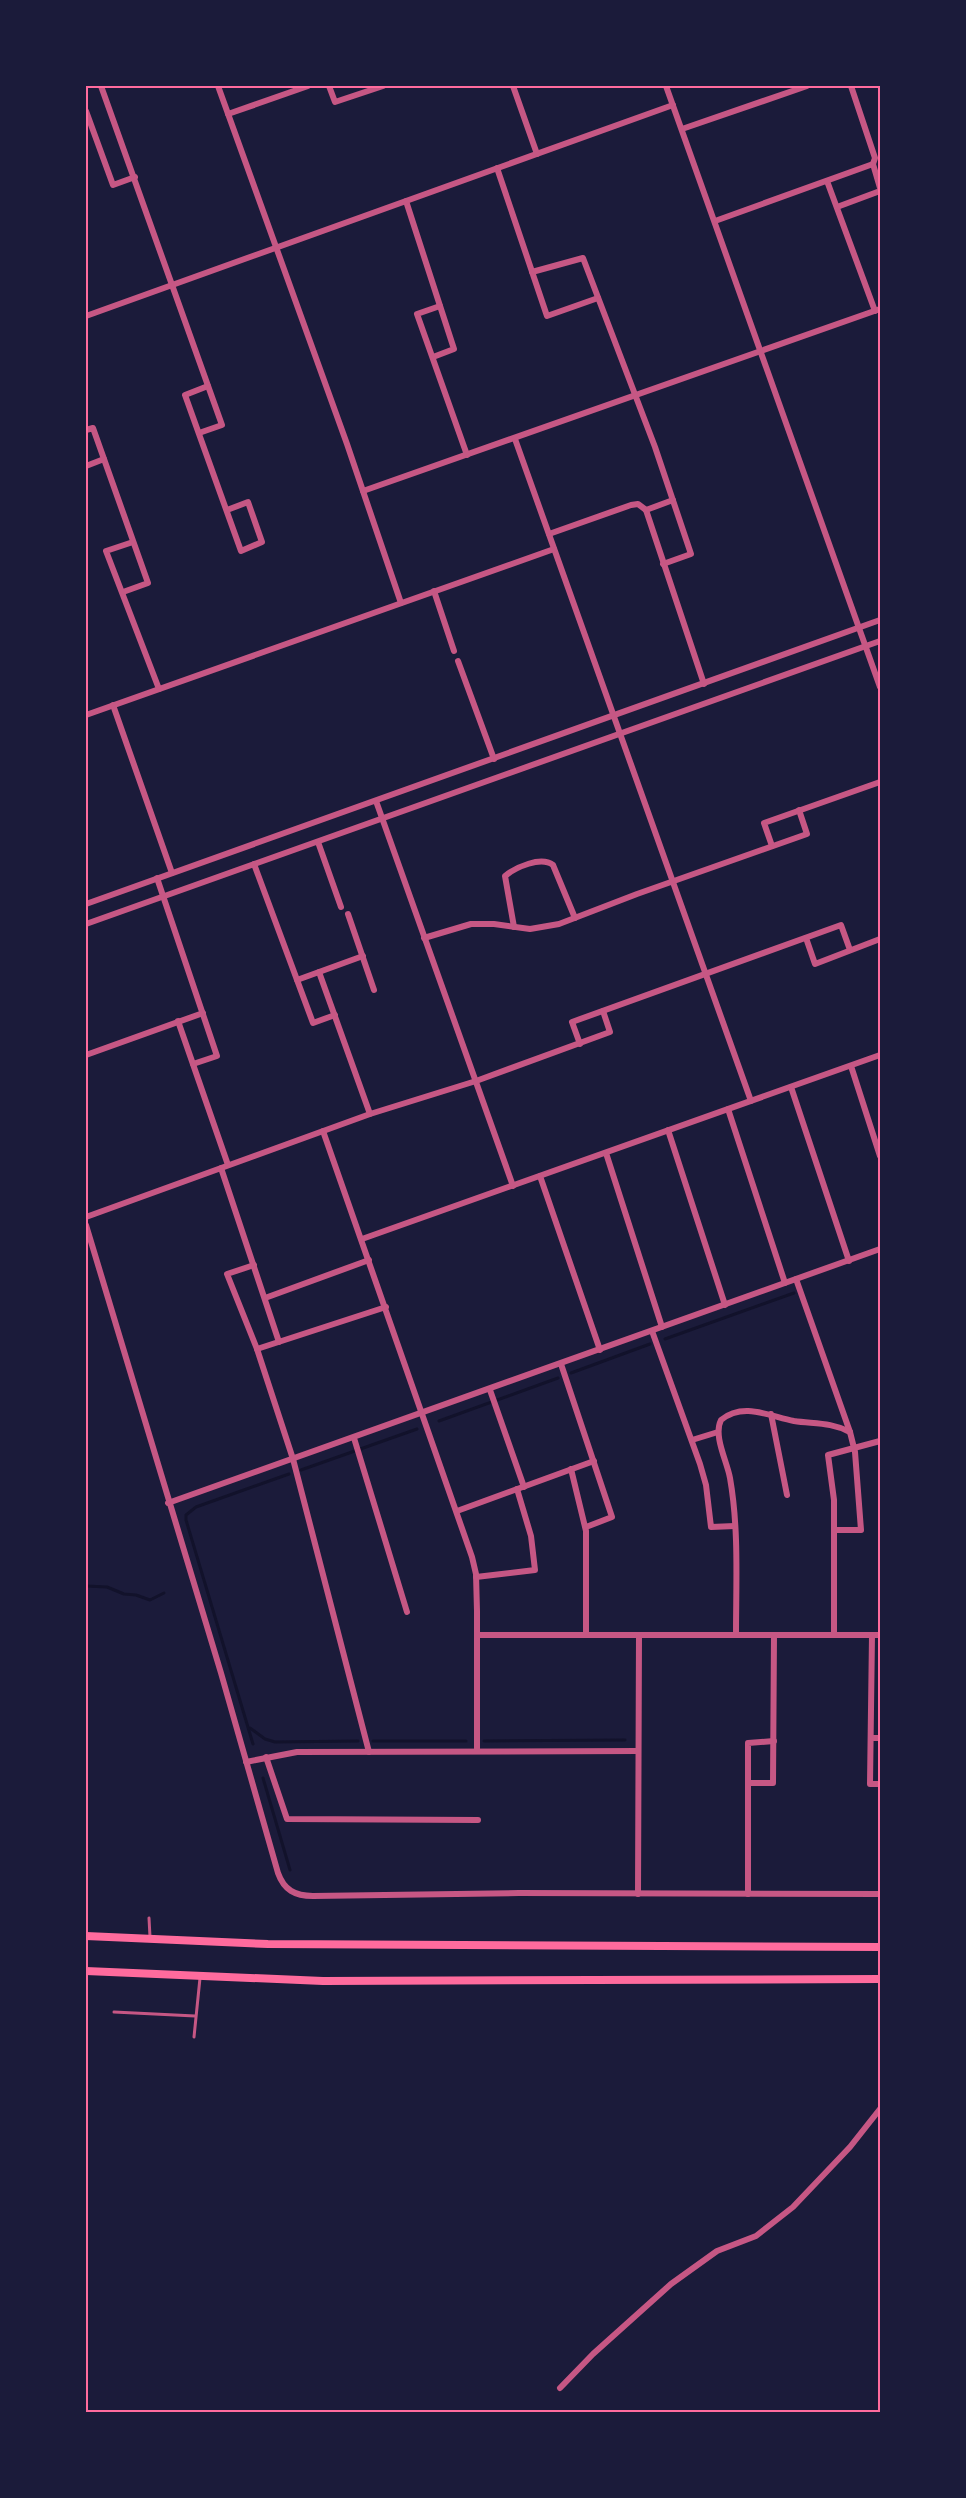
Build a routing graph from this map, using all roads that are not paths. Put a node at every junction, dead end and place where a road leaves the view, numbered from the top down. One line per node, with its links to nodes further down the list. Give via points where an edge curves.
1 (101, 86): 17 (street)
2 (218, 86): 12 (street)
3 (308, 86): 12 (street)
4 (329, 86): 5 (street, via 335,102)
5 (380, 86)
6 (513, 86): 14 (street)
7 (666, 86): 10 (street)
8 (806, 86): 13 (street)
9 (851, 86): 15 (street, via 875,158)
10 (673, 105): 13 (street); 14 (street)
11 (86, 111): 17 (street, via 113,185)
12 (228, 114): 23 (street)
13 (682, 129): 22 (street)
14 (537, 154): 16 (street)
15 (873, 164): 18 (street); 19 (street)
16 (497, 168): 20 (street); 24 (street)
17 (135, 177): 25 (street)
18 (827, 181): 21 (street); 22 (street)
19 (880, 189): 21 (street)
20 (406, 201): 23 (street); 27 (street)
21 (837, 207): 28 (street)
22 (715, 221): 30 (street)
23 (277, 248): 25 (street); 40 (street)
24 (532, 272): 26 (street, via 583,258); 26 (street, via 547,316)
25 (173, 284): 29 (street); 32 (street)
26 (598, 298): 33 (street)
27 (440, 306): 31 (street, via 454,349); 31 (street, via 417,314)
28 (878, 310): 30 (street)
29 (86, 316)
30 (762, 352): 33 (street); 52 (street)
31 (433, 357): 37 (street)
32 (208, 386): 35 (street, via 185,395); 35 (street, via 222,425)
33 (636, 396): 36 (street); 41 (street)
34 (86, 430): 38 (street, via 93,428)
35 (199, 433): 42 (street)
36 (515, 439): 37 (street); 44 (street)
37 (467, 456): 40 (street)
38 (104, 459): 39 (street); 45 (street)
39 (86, 466)
40 (363, 491): 50 (street)
41 (673, 501): 43 (street); 47 (street, via 691,554)
42 (227, 510): 42 (street, via 241,551 262,542 248,502)
43 (646, 510): 44 (street, via 638,504 631,505); 47 (street)
44 (549, 534): 46 (street)
45 (133, 542): 49 (street, via 148,583); 49 (street, via 106,551)
46 (554, 549): 48 (street); 62 (street)
47 (663, 564): 57 (street)
48 (434, 591): 50 (street); 55 (street)
49 (123, 592): 59 (street)
50 (400, 603): 59 (street)
51 (880, 620): 52 (street)
52 (860, 628): 54 (street); 57 (street)
53 (880, 641): 54 (street)
54 (866, 646): 58 (street); 63 (street)
55 (454, 651)
56 (458, 661): 64 (street)
57 (704, 684): 62 (street)
58 (880, 687)
59 (159, 689): 60 (street)
60 (113, 705): 61 (street); 72 (street)
61 (86, 715)
62 (614, 716): 63 (street); 64 (street)
63 (620, 734): 68 (street); 74 (street)
64 (494, 759): 66 (street)
65 (880, 782): 67 (street)
66 (376, 801): 68 (street); 72 (street)
67 (800, 810): 70 (street, via 807,834); 70 (street, via 764,823)
68 (382, 819): 69 (street); 82 (street)
69 (318, 842): 71 (street); 77 (street)
70 (772, 846): 74 (street)
71 (254, 864): 75 (street); 89 (street)
72 (172, 873): 73 (street)
73 (158, 878): 75 (street); 76 (street)
74 (673, 881): 79 (street); 88 (street)
75 (164, 896): 80 (street); 92 (street)
76 (86, 904)
77 (341, 907)
78 (348, 914): 86 (street)
79 (575, 918): 81 (street, via 548,927); 81 (street, via 554,865 534,863 505,876)
80 (86, 924)
81 (514, 927): 82 (street, via 471,924)
82 (424, 938): 100 (street)
83 (806, 938): 85 (street, via 841,925); 85 (street, via 814,964); 88 (street)
84 (880, 939): 85 (street)
85 (850, 950)
86 (363, 956): 87 (street); 90 (street)
87 (319, 972): 89 (street); 93 (street)
88 (705, 974): 91 (street); 102 (street)
89 (297, 980): 93 (street, via 313,1023)
90 (374, 990)
91 (603, 1011): 95 (street, via 610,1032); 95 (street, via 572,1022)
92 (203, 1013): 94 (street); 98 (street, via 217,1056)
93 (334, 1015): 104 (street)
94 (178, 1021): 96 (street); 98 (street)
95 (580, 1044): 100 (street)
96 (86, 1055)
97 (880, 1055): 99 (street)
98 (193, 1064): 109 (street)
99 (851, 1066): 101 (street); 108 (street)
100 (476, 1081): 104 (street); 112 (street)
101 (791, 1087): 102 (street); 118 (street)
102 (751, 1101): 103 (street)
103 (728, 1109): 105 (street); 121 (street)
104 (370, 1114): 106 (street)
105 (668, 1130): 107 (street); 123 (street)
106 (323, 1131): 109 (street); 115 (street)
107 (606, 1153): 111 (street); 125 (street)
108 (880, 1156)
109 (228, 1165): 110 (street)
110 (221, 1168): 113 (street); 119 (street)
111 (540, 1176): 112 (street); 129 (street)
112 (513, 1186): 115 (street)
113 (86, 1217)
114 (86, 1225): 146 (street)
115 (362, 1239): 117 (street)
116 (880, 1249): 118 (street)
117 (369, 1260): 122 (street); 124 (street)
118 (849, 1261): 120 (street)
119 (254, 1265): 122 (street); 128 (street, via 228,1274)
120 (796, 1279): 121 (street); 135 (street)
121 (785, 1283): 123 (street)
122 (265, 1298): 127 (street)
123 (725, 1305): 125 (street)
124 (386, 1307): 127 (street); 132 (street)
125 (663, 1327): 126 (street)
126 (652, 1331): 129 (street); 137 (street)
127 (279, 1342): 128 (street)
128 (257, 1349): 140 (street)
129 (600, 1350): 130 (street)
130 (561, 1364): 131 (street); 141 (street)
131 (490, 1390): 132 (street); 143 (street)
132 (423, 1413): 136 (street); 147 (street)
133 (771, 1414): 134 (street, via 736,1411 721,1420); 135 (street, via 831,1424); 145 (street)
134 (718, 1432): 137 (street); 148 (street, via 730,1477)
135 (850, 1432): 139 (street)
136 (354, 1438): 140 (street); 152 (street)
137 (692, 1440): 148 (street, via 706,1485 711,1527)
138 (880, 1441): 139 (street)
139 (854, 1449): 150 (street, via 828,1455); 150 (street, via 861,1530)
140 (293, 1459): 146 (street); 166 (street)
141 (594, 1461): 142 (street); 149 (street, via 612,1516)
142 (571, 1469): 143 (street); 149 (street)
143 (524, 1487): 144 (street)
144 (517, 1489): 147 (street); 151 (street, via 531,1536 535,1570)
145 (787, 1495)
146 (168, 1503): 168 (street)
147 (457, 1511): 151 (street)
148 (735, 1526): 156 (street)
149 (586, 1527): 154 (street)
150 (835, 1530): 158 (street)
151 (476, 1577): 153 (street)
152 (407, 1612)
153 (477, 1635): 154 (street); 164 (street)
154 (585, 1635): 155 (street)
155 (639, 1635): 156 (street); 165 (street)
156 (736, 1635): 157 (street)
157 (774, 1635): 158 (street); 163 (street)
158 (834, 1635): 159 (street)
159 (872, 1635): 160 (street); 161 (street)
160 (880, 1635)
161 (871, 1738): 162 (street); 170 (street, via 870,1784)
162 (880, 1738)
163 (774, 1741): 169 (street, via 748,1743); 169 (street, via 773,1783)
164 (477, 1751): 165 (street); 166 (street)
165 (638, 1751): 172 (street)
166 (369, 1752): 167 (street, via 297,1752)
167 (266, 1757): 168 (street); 171 (street, via 287,1819)
168 (246, 1762): 172 (street, via 281,1882 300,1896)
169 (748, 1783): 173 (street)
170 (880, 1784)
171 (478, 1820)
172 (638, 1894): 173 (street)
173 (748, 1894): 174 (street)
174 (880, 1894)
175 (149, 1918): 177 (lane)
176 (86, 1936): 177 (main road)
177 (150, 1940): 178 (main road)
178 (880, 1947)
179 (86, 1971): 180 (main road)
180 (200, 1976): 181 (main road, via 323,1981); 183 (lane)
181 (880, 1979)
182 (114, 2012): 183 (lane)
183 (195, 2016): 184 (lane)
184 (194, 2037)
185 (880, 2109): 186 (street, via 793,2207 756,2236 717,2251 679,2278)
186 (560, 2388)

